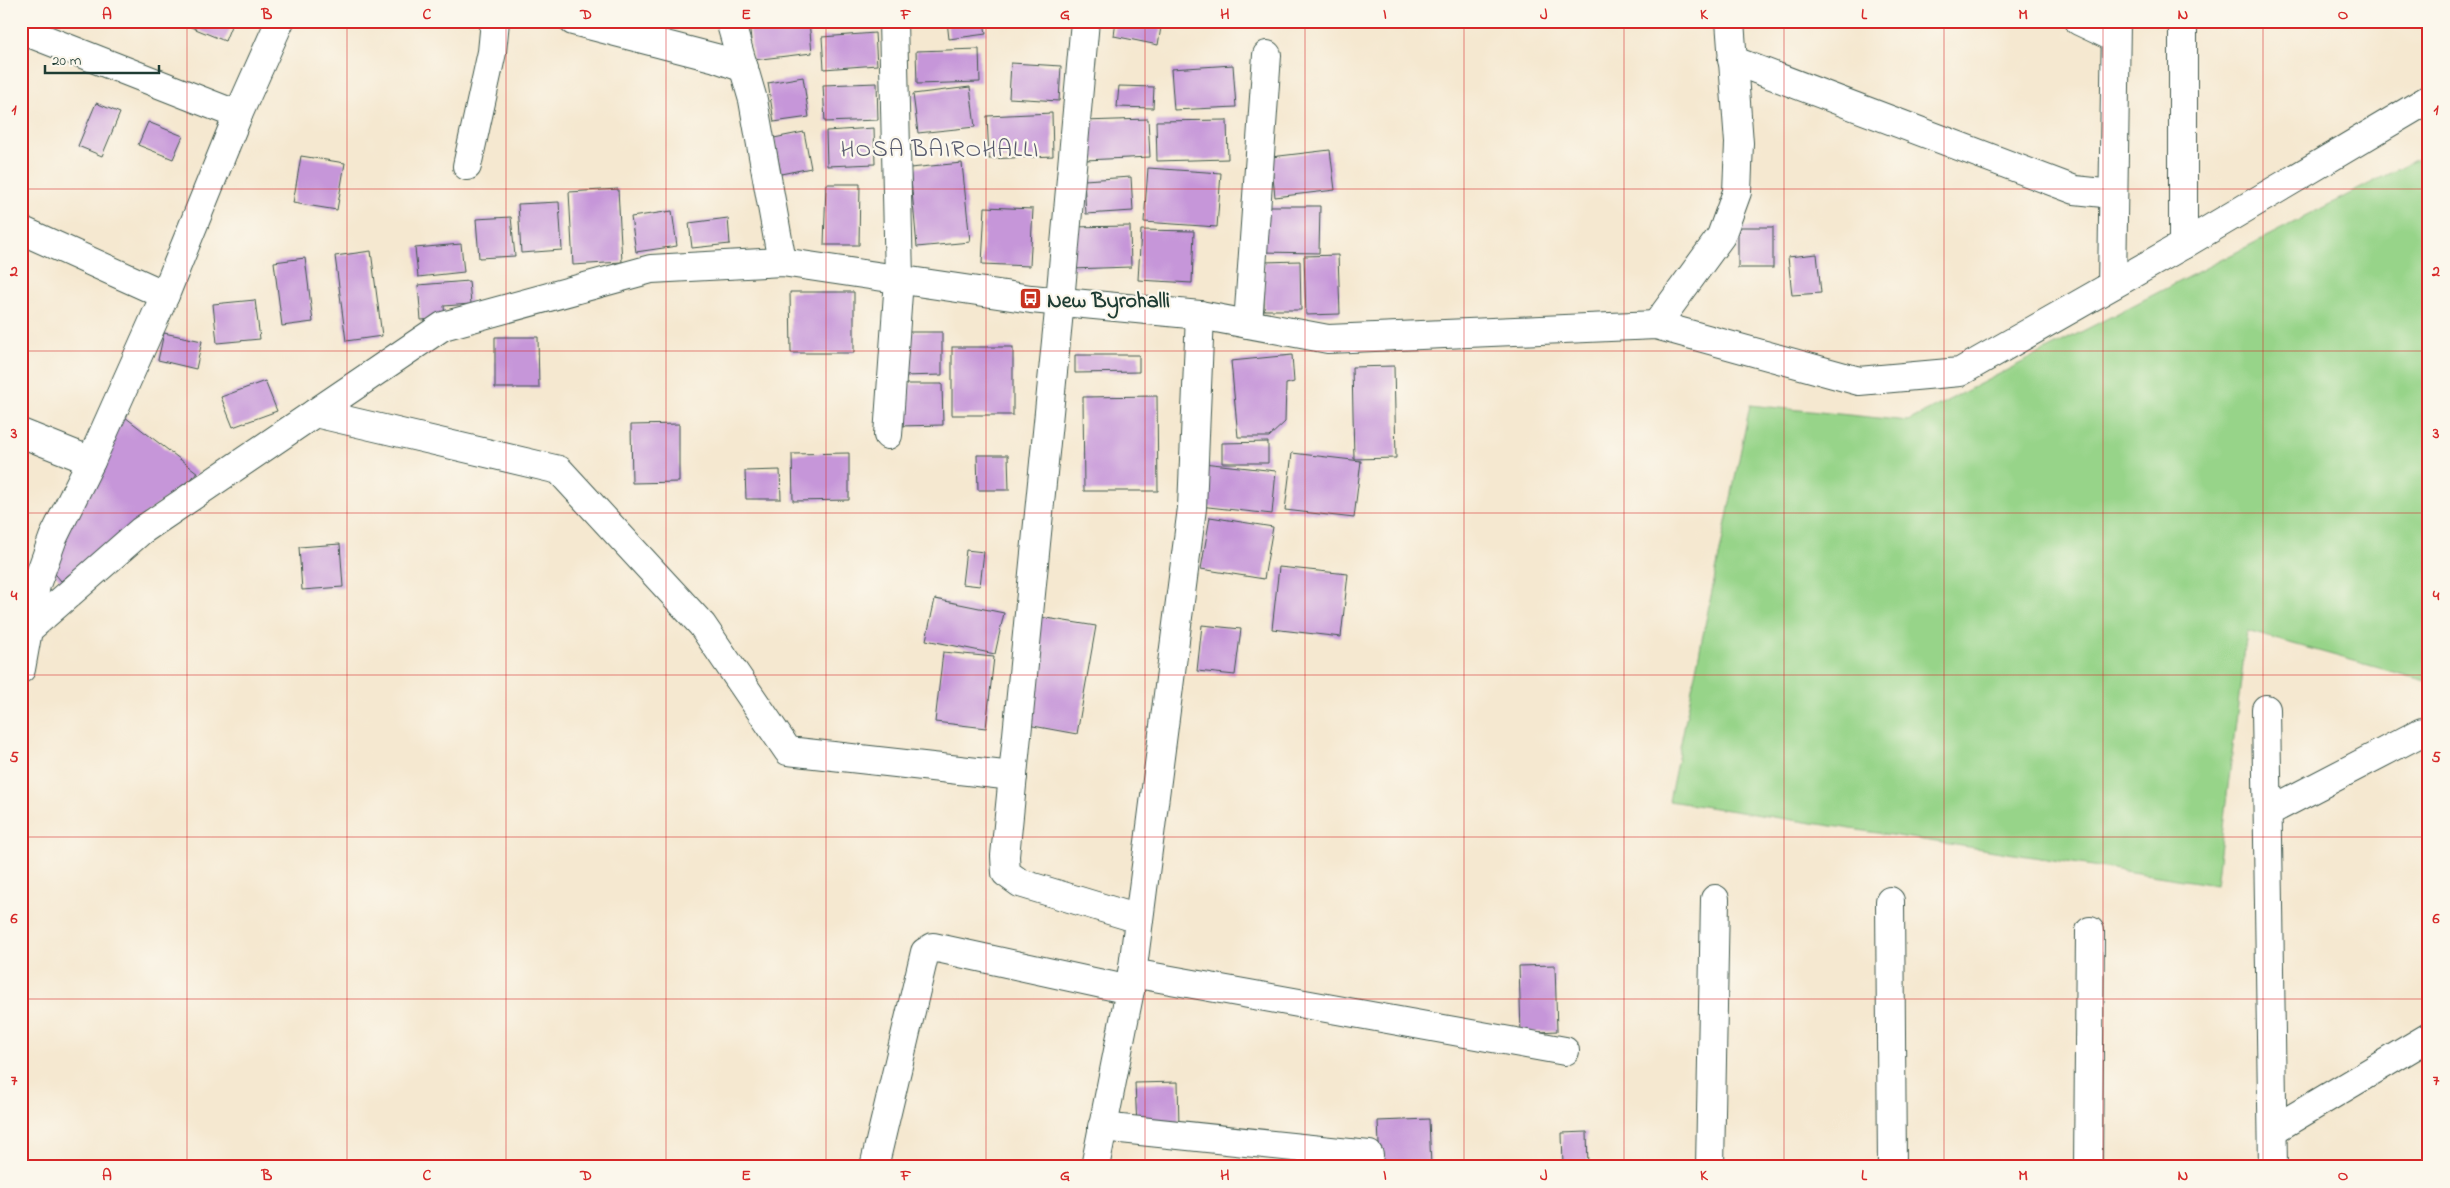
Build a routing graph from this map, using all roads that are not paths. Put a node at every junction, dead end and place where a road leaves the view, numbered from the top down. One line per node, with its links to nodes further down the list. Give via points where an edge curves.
1 (280, 21): 16 (street)
2 (495, 21): 17 (street, via 492,52)
3 (573, 21): 14 (street)
4 (730, 21): 14 (street)
5 (893, 21): 22 (street)
6 (1085, 21): 25 (street)
7 (1730, 21): 13 (street)
8 (2079, 21): 10 (street)
9 (2183, 21): 20 (street)
10 (2115, 30): 18 (street)
11 (29, 33): 16 (street)
12 (1267, 55): 27 (street)
13 (1732, 60): 18 (street, via 2075,190); 28 (street, via 1738,143 1737,192 1721,236)
14 (744, 68): 21 (street, via 753,100)
15 (2429, 99): 20 (street)
16 (238, 115): 24 (street)
17 (467, 166)
18 (2114, 194): 23 (street)
19 (21, 230): 24 (street)
20 (2183, 245): 23 (street)
21 (782, 262): 22 (street); 29 (street, via 651,269 443,326)
22 (898, 279): 25 (street); 31 (street)
23 (2112, 285): 28 (street, via 1960,372 1859,380)
24 (165, 295): 32 (street)
25 (1060, 301): 26 (street); 37 (street)
26 (1200, 315): 27 (street); 41 (street, via 1192,508)
27 (1248, 324): 28 (street, via 1328,339)
28 (1656, 326)
29 (315, 413): 33 (street, via 141,531); 37 (street, via 559,470 702,625 788,751)
30 (21, 433): 32 (street)
31 (888, 435)
32 (91, 461): 33 (street, via 53,538)
33 (24, 634): 34 (street)
34 (21, 669)
35 (2266, 709): 38 (street)
36 (2422, 732): 38 (street)
37 (1013, 776): 41 (street, via 1006,873 1020,884)
38 (2268, 812): 47 (street)
39 (1715, 899): 51 (street)
40 (1890, 901): 52 (street)
41 (1139, 918): 43 (street)
42 (2090, 931): 53 (street)
43 (1131, 982): 45 (street); 46 (street); 49 (street, via 933,947 925,952)
44 (2429, 1037): 47 (street)
45 (1565, 1051)
46 (1102, 1127): 48 (street); 50 (street)
47 (2273, 1130): 54 (street)
48 (1368, 1155)
49 (874, 1167)
50 (1096, 1167)
51 (1710, 1167)
52 (1892, 1167)
53 (2088, 1167)
54 (2274, 1167)

